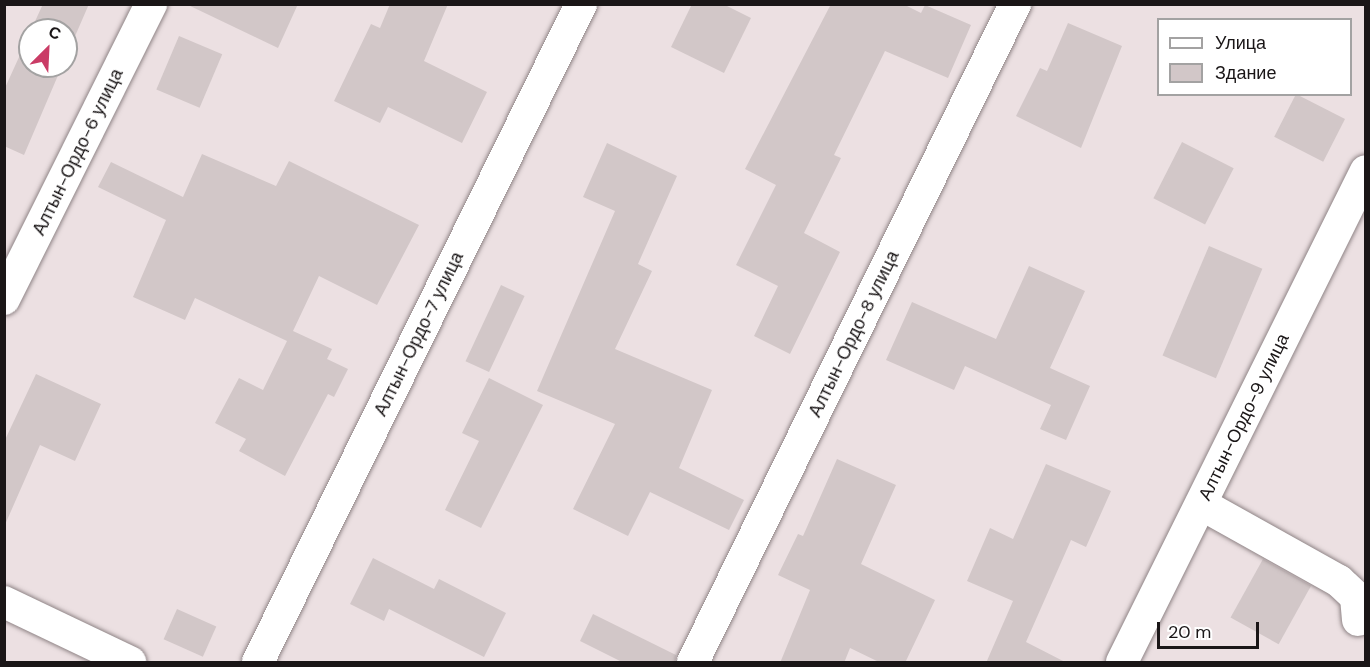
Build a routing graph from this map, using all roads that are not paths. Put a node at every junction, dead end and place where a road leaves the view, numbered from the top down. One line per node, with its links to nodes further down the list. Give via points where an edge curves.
1 (151, 4): 5 (street, Алтын-Ордо-6 улица)
2 (581, 4): 10 (street, Алтын-Ордо-7 улица)
3 (1016, 4): 11 (street, Алтын-Ордо-8 улица)
4 (1365, 171): 6 (street, Алтын-Ордо-9 улица)
5 (4, 299)
6 (1201, 504): 8 (street, via 1339,581 1356,597); 12 (street, Алтын-Ордо-9 улица)
7 (4, 602): 9 (street)
8 (1358, 620)
9 (130, 663)
10 (258, 663)
11 (693, 663)
12 (1122, 663)

